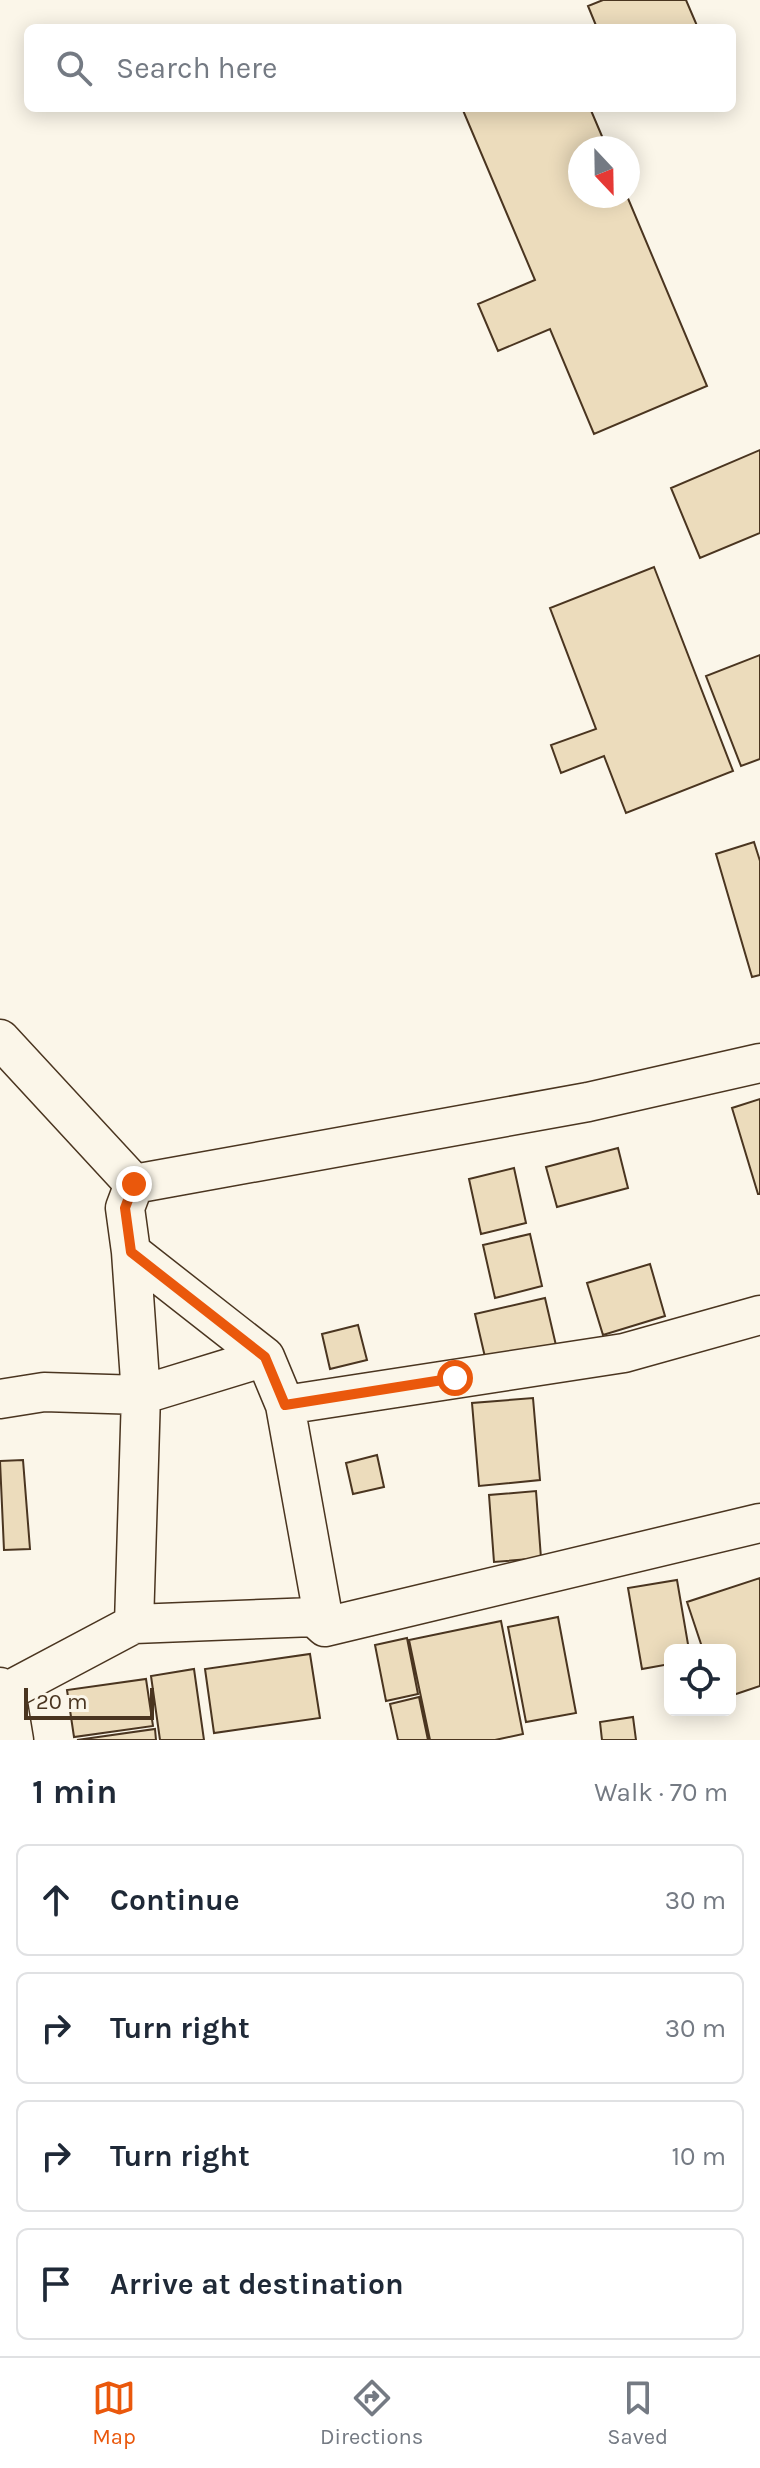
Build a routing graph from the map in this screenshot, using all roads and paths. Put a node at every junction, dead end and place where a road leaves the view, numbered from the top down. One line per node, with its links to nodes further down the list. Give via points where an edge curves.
1 (0, 1039): 3 (street)
2 (760, 1063): 3 (street, via 588,1102)
3 (134, 1184): 4 (street, via 125,1208)
4 (131, 1252): 6 (street); 7 (street)
5 (760, 1315): 9 (street, via 624,1353)
6 (265, 1357): 7 (street); 9 (street)
7 (141, 1395): 8 (street, via 44,1392); 11 (street)
8 (0, 1399)
9 (285, 1405): 12 (street)
10 (760, 1523): 12 (street)
11 (134, 1624): 12 (street, via 314,1617); 13 (street)
12 (325, 1627)
13 (3, 1689): 14 (street)
14 (14, 1740)

